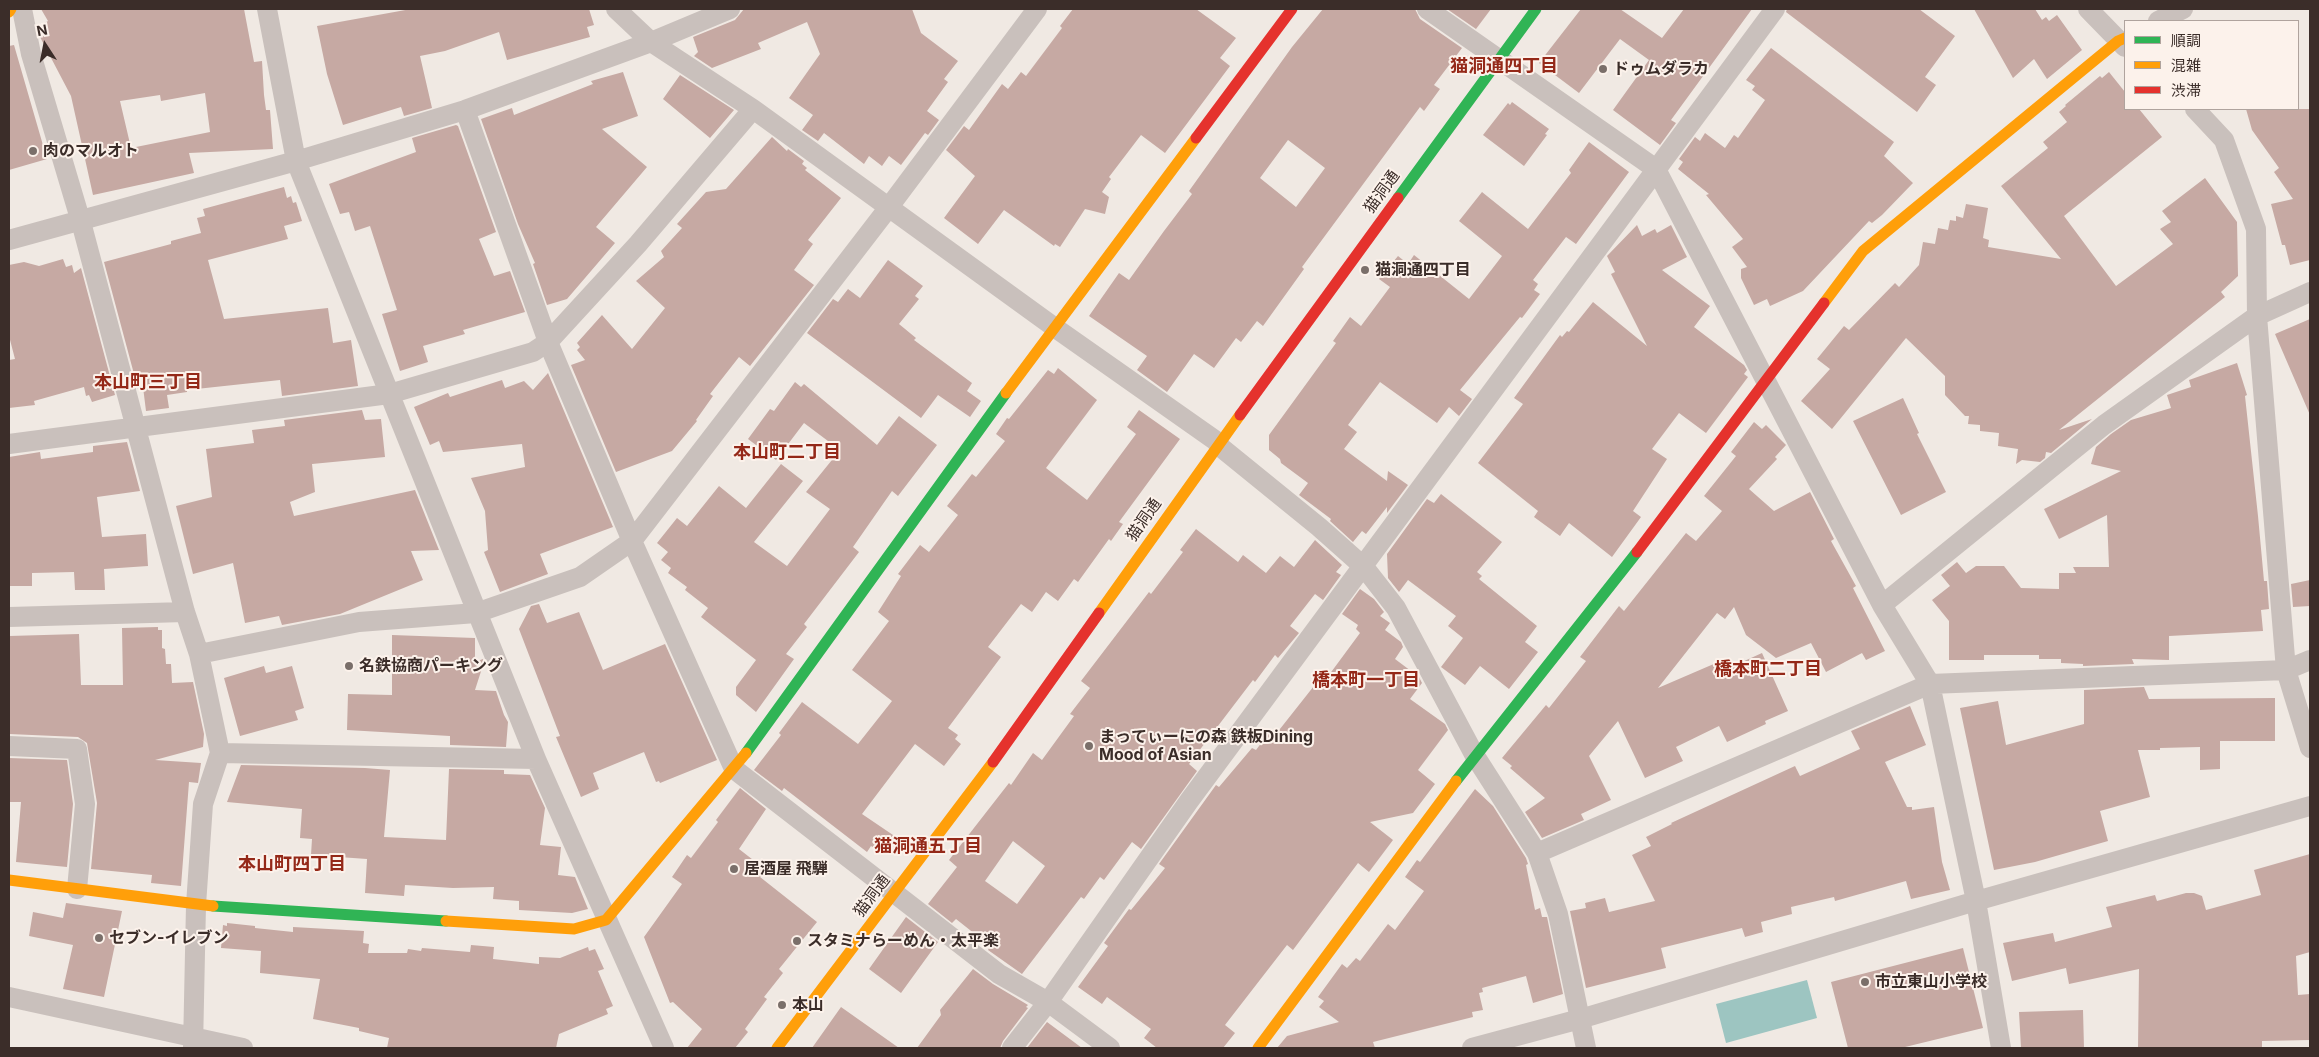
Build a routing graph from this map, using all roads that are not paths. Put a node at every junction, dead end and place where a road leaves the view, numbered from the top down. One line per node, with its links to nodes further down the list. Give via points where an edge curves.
1 (22, 9): 22 (street, via 31,54)
2 (267, 9): 19 (street)
3 (616, 9): 13 (street)
4 (730, 9): 13 (street)
5 (1037, 9): 21 (street)
6 (1292, 9): 26 (street)
7 (1427, 9): 15 (street)
8 (1536, 9): 15 (street, 猫洞通)
9 (1775, 9): 20 (street)
10 (2088, 9): 14 (street)
11 (2183, 9): 12 (street)
12 (2160, 20)
13 (651, 42): 16 (street); 17 (street)
14 (2123, 42): 28 (street, via 1863,252)
15 (1499, 59): 20 (street); 32 (street, 猫洞通)
16 (753, 109): 21 (street); 27 (street, via 638,244)
17 (465, 110): 19 (street); 27 (street)
18 (2196, 110): 25 (street, via 2224,140 2256,229)
19 (296, 161): 22 (street); 29 (street)
20 (1656, 169): 28 (street); 34 (street)
21 (889, 207): 26 (street); 33 (street)
22 (81, 222): 23 (street); 30 (street)
23 (9, 240)
24 (2310, 292): 25 (street)
25 (2257, 316): 35 (street, via 2104,425); 41 (street)
26 (1054, 327): 32 (street); 48 (street)
27 (548, 342): 29 (street, via 533,352); 33 (street)
28 (1767, 380): 35 (street, via 1784,419); 46 (street, via 1629,562)
29 (389, 394): 30 (street); 37 (street)
30 (136, 427): 31 (street); 36 (street)
31 (9, 444)
32 (1219, 444): 34 (street); 53 (street, 猫洞通)
33 (632, 541): 37 (street, via 580,577); 48 (street)
34 (1364, 567): 46 (street, via 1396,608); 58 (street, via 1189,802)
35 (1882, 605): 42 (street)
36 (185, 612): 38 (street); 39 (street)
37 (476, 613): 39 (street, via 359,622); 47 (street)
38 (9, 617)
39 (199, 654): 45 (street)
40 (2310, 660): 41 (street)
41 (2286, 670): 42 (street); 44 (street)
42 (1930, 684): 50 (street); 54 (street)
43 (9, 746): 52 (street, via 77,749 85,804)
44 (2310, 748)
45 (220, 753): 47 (street); 55 (street, via 203,804)
46 (1475, 756): 50 (street); 66 (street)
47 (536, 760): 56 (street)
48 (734, 769): 53 (street); 56 (street)
49 (2310, 806): 54 (street)
50 (1537, 852): 59 (street, via 1558,914)
51 (9, 880): 52 (street)
52 (77, 889): 55 (street)
53 (895, 893): 58 (street, via 999,974); 63 (street, 猫洞通)
54 (1976, 901): 59 (street); 69 (street)
55 (196, 905): 56 (street, via 574,929); 60 (street)
56 (606, 920): 62 (street)
57 (9, 997): 60 (street)
58 (1048, 1002): 64 (street); 65 (street)
59 (1580, 1019): 67 (street); 68 (street)
60 (193, 1043): 61 (street)
61 (243, 1048)
62 (664, 1048)
63 (777, 1048)
64 (1012, 1048)
65 (1110, 1048)
66 (1258, 1048)
67 (1472, 1048)
68 (1586, 1048)
69 (2001, 1048)

